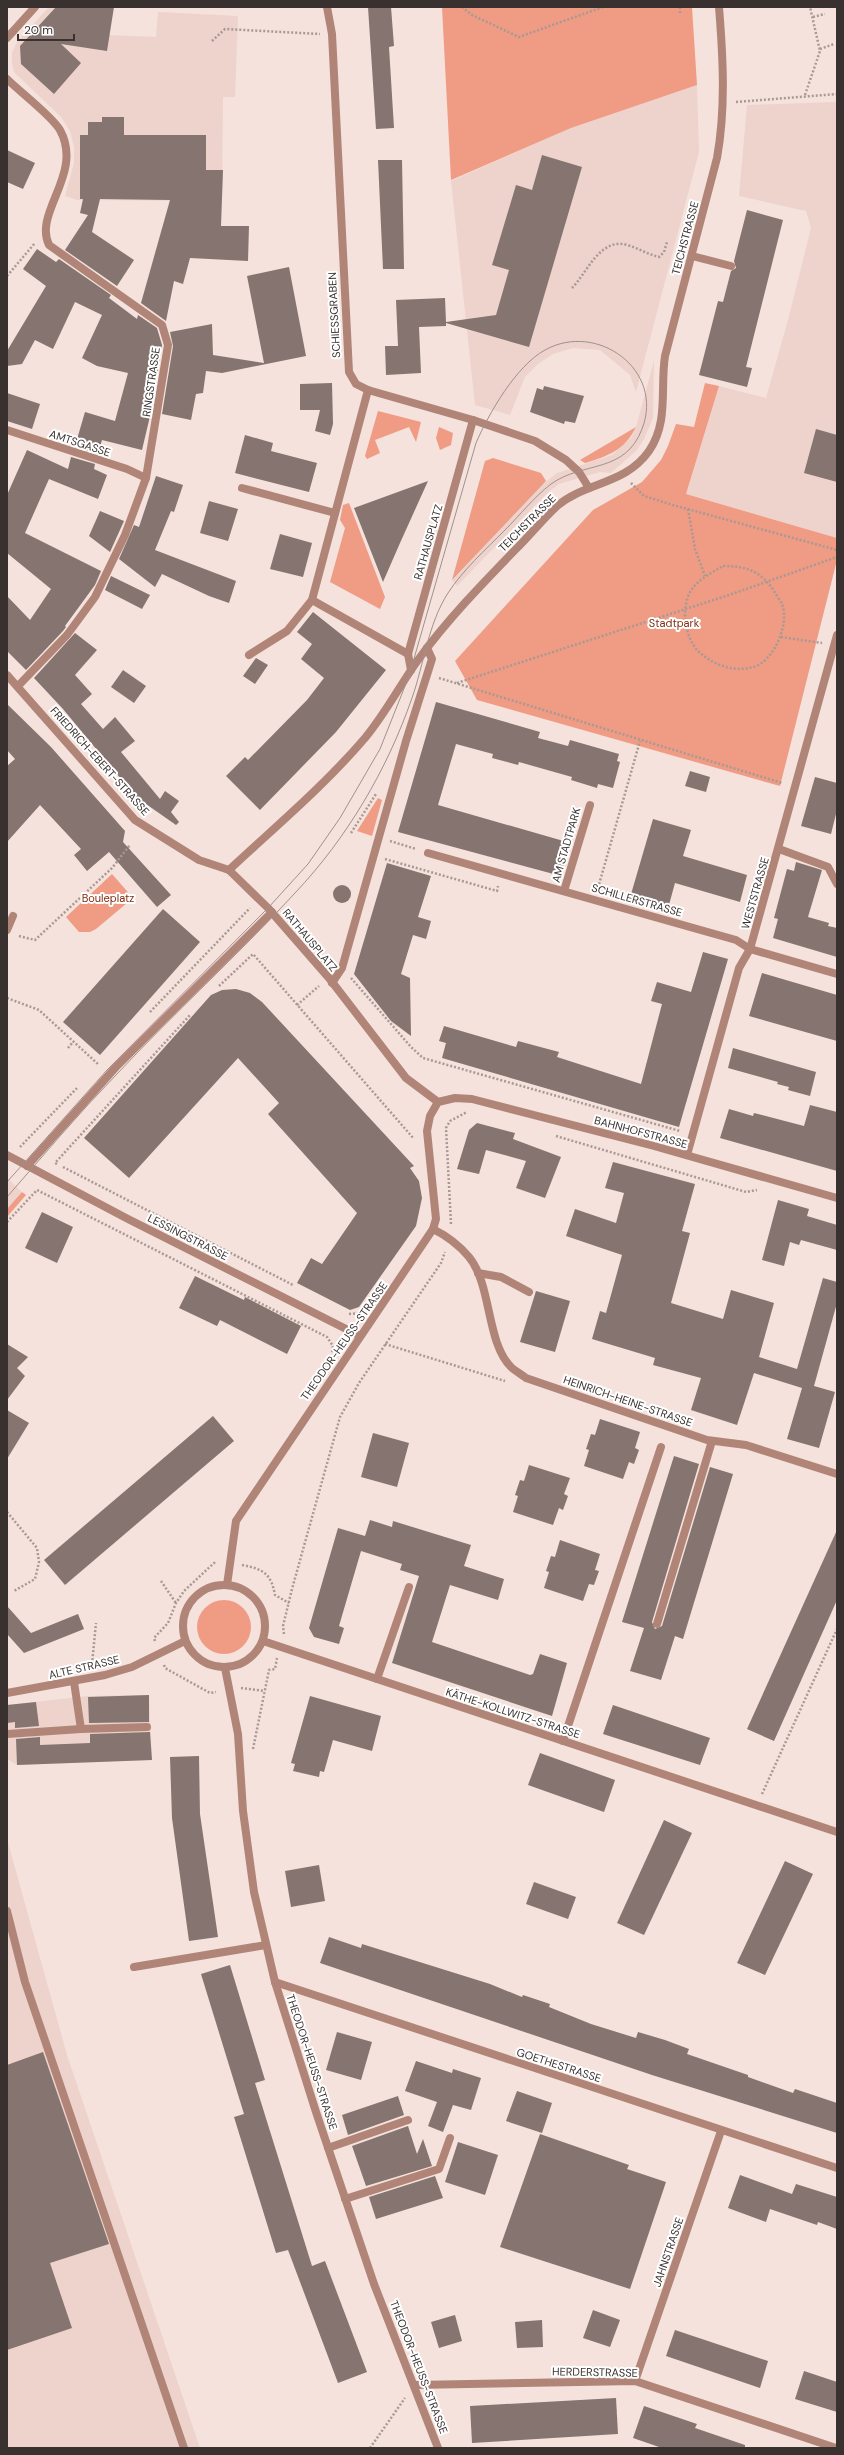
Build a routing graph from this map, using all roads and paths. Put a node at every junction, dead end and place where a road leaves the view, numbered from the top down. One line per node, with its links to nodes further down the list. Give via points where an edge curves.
1 (35, 7): 12 (street)
2 (327, 7): 11 (street, SCHIESSGRABEN)
3 (462, 7): 4 (path, via 472,15 519,37)
4 (604, 7)
5 (680, 7): 8 (path)
6 (719, 7): 19 (street, TEICHSTRASSE)
7 (810, 7): 10 (path)
8 (680, 14)
9 (825, 14): 10 (path)
10 (813, 17): 15 (path)
11 (332, 34): 13 (path, via 225,29); 26 (street, SCHIESSGRABEN, via 346,357 349,372 356,384)
12 (7, 38)
13 (212, 42)
14 (834, 44): 15 (path)
15 (820, 49): 18 (path)
16 (7, 79): 20 (street, via 52,120 60,130 64,142 66,165 46,224)
17 (837, 94): 18 (path)
18 (804, 95): 19 (path, via 736,102)
19 (722, 117): 22 (street, TEICHSTRASSE, via 717,158)
20 (46, 239): 24 (path, via 33,244); 30 (street, RINGSTRASSE, via 57,252 162,325 168,345)
21 (667, 242): 25 (path, via 664,252 659,257 626,245 609,247 597,254)
22 (692, 256): 23 (street); 29 (street, TEICHSTRASSE, via 664,356 663,404 657,437 637,465)
23 (731, 266)
24 (7, 276)
25 (572, 288)
26 (368, 390): 27 (street, SCHIESSGRABEN); 34 (street)
27 (473, 420): 32 (street, SCHIESSGRABEN, via 535,442 560,456 579,472); 45 (street, RATHAUSPLATZ)
28 (7, 430): 30 (street, AMTSGASSE, via 127,469)
29 (623, 476): 32 (street, TEICHSTRASSE); 33 (path, via 644,496)
30 (146, 478): 51 (street, RINGSTRASSE, via 126,535 95,597 67,635)
31 (242, 488): 34 (street)
32 (589, 488): 44 (street, TEICHSTRASSE, via 557,506 495,570)
33 (688, 509): 35 (path); 37 (path, via 695,549)
34 (335, 513): 39 (street)
35 (837, 550)
36 (837, 557): 38 (path)
37 (705, 576): 38 (path, via 723,566 743,566); 40 (path, via 690,592)
38 (767, 580): 40 (path); 42 (path, via 782,604 785,621)
39 (312, 600): 45 (street); 46 (street, via 287,631)
40 (686, 608): 42 (path, via 686,625 692,644 704,657 723,666 737,669 754,667 769,656); 50 (path)
41 (837, 635): 43 (street, WESTSTRASSE)
42 (781, 636): 43 (path)
43 (834, 645): 53 (street, WESTSTRASSE)
44 (427, 648): 47 (street, TEICHSTRASSE); 48 (street, via 432,659)
45 (408, 654): 47 (street, RATHAUSPLATZ)
46 (249, 655)
47 (411, 670): 62 (street, TEICHSTRASSE, via 365,737 304,802)
48 (427, 674): 50 (path); 54 (street)
49 (7, 675): 51 (street, FRIEDRICH-EBERT-STRASSE)
50 (457, 683): 52 (path)
51 (18, 686): 62 (street, FRIEDRICH-EBERT-STRASSE, via 135,820 199,860)
52 (640, 741): 53 (path); 66 (path)
53 (796, 787): 59 (street, WESTSTRASSE)
54 (390, 795): 56 (path, via 378,791); 61 (street)
55 (590, 805): 65 (street, AM STADTPARK)
56 (351, 833)
57 (392, 842): 60 (path)
58 (130, 845): 69 (path, via 112,868 35,940 31,941)
59 (779, 849): 64 (street, via 828,867); 70 (street, WESTSTRASSE)
60 (428, 853): 63 (street, SCHILLERSTRASSE)
61 (373, 856): 63 (path, via 497,891); 71 (street)
62 (229, 870): 67 (street, RATHAUSPLATZ)
63 (502, 873): 65 (street, SCHILLERSTRASSE)
64 (837, 884)
65 (564, 891): 66 (street, SCHILLERSTRASSE)
66 (595, 900): 70 (street, SCHILLERSTRASSE, via 736,940)
67 (272, 912): 73 (street, RATHAUSPLATZ); 87 (street, via 111,1072)
68 (13, 916): 69 (street)
69 (10, 932)
70 (750, 949): 72 (street, SCHILLERSTRASSE); 86 (street, WESTSTRASSE, via 739,968)
71 (342, 968): 73 (street); 83 (path, via 411,1048 423,1058)
72 (837, 974)
73 (332, 983): 82 (street, RATHAUSPLATZ, via 406,1078)
74 (320, 986): 77 (path)
75 (214, 991): 77 (path, via 253,954)
76 (7, 998): 79 (path, via 38,1010)
77 (297, 1005): 84 (path)
78 (192, 1012): 92 (path, via 54,1163)
79 (73, 1042): 80 (path); 81 (path)
80 (68, 1048)
81 (99, 1065)
82 (438, 1102): 86 (street, BAHNHOFSTRASSE, via 455,1098 472,1099); 90 (street, THEODOR-HEUSS-STRASSE, via 430,1116 427,1131 436,1219)
83 (682, 1132)
84 (416, 1141)
85 (7, 1155): 87 (street, LESSINGSTRASSE)
86 (687, 1155): 88 (street, BAHNHOFSTRASSE)
87 (28, 1166): 96 (street, LESSINGSTRASSE)
88 (837, 1198)
89 (7, 1222): 98 (path, via 36,1190 327,1337 333,1346)
90 (433, 1229): 91 (street, HEINRICH-HEINE-STRASSE, via 450,1238 466,1254); 96 (street, THEODOR-HEUSS-STRASSE)
91 (478, 1273): 93 (street, via 501,1277); 99 (street, HEINRICH-HEINE-STRASSE, via 502,1353 511,1367)
92 (294, 1286)
93 (529, 1292)
94 (346, 1312): 95 (path, via 354,1315)
95 (362, 1312)
96 (360, 1336): 107 (street, THEODOR-HEUSS-STRASSE, via 236,1521)
97 (386, 1344): 99 (path, via 519,1385)
98 (331, 1356)
99 (526, 1378): 100 (street, HEINRICH-HEINE-STRASSE)
100 (712, 1441): 102 (street, HEINRICH-HEINE-STRASSE, via 746,1446); 112 (street)
101 (661, 1447): 131 (street)
102 (837, 1474)
103 (7, 1512): 109 (path, via 37,1548 39,1562 35,1579)
104 (214, 1563): 110 (path, via 184,1591)
105 (250, 1566): 114 (path, via 267,1574 275,1595 289,1603 283,1626)
106 (161, 1581): 110 (path)
107 (227, 1585): 116 (street, via 213,1586 200,1592 190,1602 184,1614 182,1628); 117 (street, via 245,1591 259,1604 264,1616)
108 (409, 1587): 122 (street)
109 (14, 1591)
110 (176, 1603): 115 (path, via 168,1623)
111 (96, 1622): 121 (path)
112 (657, 1624)
113 (837, 1629): 133 (path)
114 (284, 1632)
115 (154, 1638)
116 (185, 1641): 119 (street, via 191,1652 201,1661); 121 (street, ALTE STRASSE, via 132,1667)
117 (263, 1641): 119 (street, via 257,1652 248,1660 237,1666); 122 (street, KÄTHE-KOLLWITZ-STRASSE)
118 (165, 1668): 127 (path)
119 (225, 1668): 136 (street, THEODOR-HEUSS-STRASSE, via 238,1734 243,1811 254,1892)
120 (275, 1669): 125 (path, via 269,1670)
121 (90, 1678): 123 (street, ALTE STRASSE)
122 (377, 1680): 131 (street, KÄTHE-KOLLWITZ-STRASSE)
123 (74, 1682): 126 (street, ALTE STRASSE); 129 (street)
124 (246, 1687): 125 (path)
125 (265, 1691): 132 (path)
126 (7, 1693)
127 (210, 1693)
128 (147, 1727): 129 (street)
129 (81, 1729): 130 (street)
130 (7, 1734)
131 (563, 1741): 133 (street, KÄTHE-KOLLWITZ-STRASSE)
132 (251, 1756)
133 (757, 1805): 134 (street, KÄTHE-KOLLWITZ-STRASSE)
134 (837, 1832)
135 (7, 1912): 147 (street, via 25,1982)
136 (266, 1945): 137 (street); 138 (street, THEODOR-HEUSS-STRASSE)
137 (134, 1967)
138 (275, 1982): 140 (street, GOETHESTRASSE); 142 (street, THEODOR-HEUSS-STRASSE)
139 (408, 2120): 142 (street)
140 (721, 2131): 143 (street, GOETHESTRASSE); 145 (street, JAHNSTRASSE)
141 (450, 2138): 144 (street, via 439,2169)
142 (328, 2148): 144 (street, THEODOR-HEUSS-STRASSE)
143 (837, 2168)
144 (345, 2199): 146 (street, THEODOR-HEUSS-STRASSE, via 374,2284)
145 (636, 2381): 146 (street, HERDERSTRASSE); 150 (street, HERDERSTRASSE)
146 (414, 2385): 148 (path); 149 (street, THEODOR-HEUSS-STRASSE)
147 (184, 2448)
148 (370, 2448)
149 (438, 2448)
150 (836, 2448)

